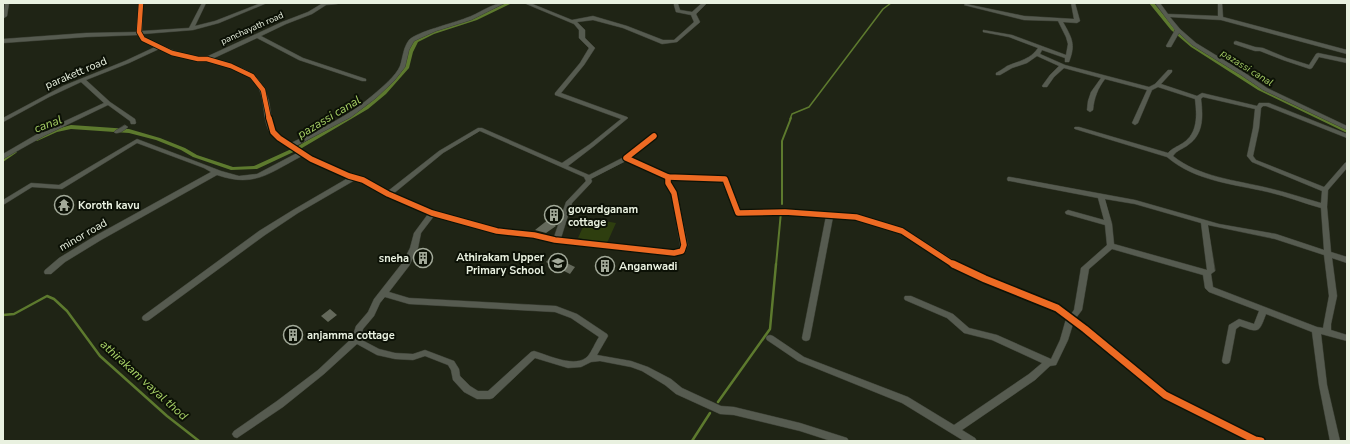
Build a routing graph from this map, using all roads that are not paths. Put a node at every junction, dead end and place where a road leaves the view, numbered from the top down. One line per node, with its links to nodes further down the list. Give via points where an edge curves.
1 (7, 3): 17 (street)
2 (141, 3): 24 (street)
3 (204, 3): 21 (street)
4 (265, 3): 21 (street)
5 (337, 3): 12 (street)
6 (503, 3): 58 (street, via 469,19 412,40 406,50 402,67 374,97)
7 (526, 3): 20 (street)
8 (705, 3): 15 (street)
9 (1073, 3): 19 (street, via 1077,21)
10 (1157, 3): 16 (street)
11 (1220, 3): 18 (street)
12 (326, 4): 25 (street, panchayath road)
13 (966, 5): 19 (street, via 1024,18)
14 (676, 6): 15 (street, via 678,11)
15 (693, 14): 20 (street, via 697,22 675,41 662,42 625,27 593,18)
16 (1166, 15): 18 (street); 22 (street)
17 (4, 16)
18 (1221, 18): 31 (street)
19 (1060, 20): 33 (street, via 1069,37)
20 (571, 21): 63 (street, via 582,30 582,38 592,48 557,94 625,118)
21 (191, 29): 24 (street)
22 (1178, 30): 28 (street); 54 (street, via 1194,44 1265,90)
23 (985, 31): 30 (street, via 1010,36)
24 (140, 34): 26 (street); 29 (street, via 143,39)
25 (257, 36): 34 (street, panchayath road); 41 (street, via 301,59)
26 (3, 41)
27 (1236, 42): 35 (street, via 1310,67 1318,55)
28 (1169, 46)
29 (158, 47): 34 (street, via 172,53); 40 (street, parakett road, via 118,67)
30 (1041, 48): 32 (street); 33 (street)
31 (1347, 52)
32 (1038, 54): 36 (street); 38 (street)
33 (1067, 57): 36 (street)
34 (207, 59): 58 (street, via 252,76 263,90 273,132)
35 (1347, 61)
36 (1065, 66): 39 (street); 43 (street, via 1052,76)
37 (1170, 71): 42 (street)
38 (998, 74)
39 (1104, 77): 44 (street); 48 (street, via 1095,87)
40 (82, 80): 46 (street); 49 (street, parakett road)
41 (364, 80)
42 (1157, 85): 44 (street); 45 (street)
43 (1045, 86)
44 (1150, 89): 50 (street)
45 (1198, 98): 47 (street, via 1202,95); 59 (street, via 1199,126 1191,140 1185,145 1175,147)
46 (108, 103): 51 (street, via 133,120); 60 (street, via 59,125)
47 (1258, 108): 57 (street, via 1262,104 1270,105); 69 (street, via 1250,156 1254,161)
48 (1090, 110)
49 (3, 120)
50 (1136, 122)
51 (133, 123)
52 (125, 128): 55 (street)
53 (1078, 128): 59 (street)
54 (1347, 128)
55 (117, 132)
56 (654, 136): 61 (street)
57 (1347, 136)
58 (296, 149): 64 (street, via 252,178); 66 (street)
59 (1169, 156): 73 (street, via 1176,163 1210,176 1270,190)
60 (3, 157)
61 (626, 158): 65 (street); 67 (street)
62 (1347, 164): 69 (street)
63 (563, 166): 67 (street); 70 (street, via 480,129 441,152)
64 (216, 173): 72 (street, via 137,141 60,187 32,185); 83 (street, minor road, via 98,238 62,260)
65 (668, 177): 76 (street, via 725,179 738,213); 79 (street, via 668,183 674,193 684,245 682,251 659,252)
66 (353, 178): 70 (street, via 363,180); 88 (street, via 263,233)
67 (589, 178): 79 (street, via 569,202)
68 (1010, 179): 71 (street)
69 (1325, 190): 73 (street)
70 (388, 194): 75 (street)
71 (1101, 196): 77 (street, via 1135,202); 78 (street)
72 (3, 202)
73 (1324, 207): 81 (street)
74 (1068, 212): 78 (street)
75 (432, 213): 79 (street, via 497,231); 85 (street, via 418,233 406,264)
76 (830, 214): 89 (street, via 856,217 902,231 958,267 1041,300); 93 (street)
77 (1204, 222): 81 (street, via 1276,237); 84 (street, via 1211,271)
78 (1108, 224): 80 (street)
79 (557, 240)
80 (1111, 246): 84 (street); 89 (street, via 1084,268 1078,310)
81 (1328, 255): 82 (street); 91 (street, via 1333,296)
82 (1347, 260)
83 (48, 272)
84 (1207, 273): 87 (street, via 1209,288 1212,290)
85 (383, 293): 95 (street, via 359,328); 96 (street, via 409,302 556,309 574,316 604,336)
86 (908, 298): 98 (street, via 950,316 967,331 994,337)
87 (1264, 310): 90 (street); 97 (street, via 1255,328 1239,322 1232,327)
88 (146, 318)
89 (1070, 319): 98 (street, via 1053,363); 103 (street, via 1085,328 1166,395)
90 (1316, 330): 91 (street); 104 (street, via 1323,385)
91 (1327, 332): 94 (street)
92 (770, 338): 99 (street, via 801,359 905,400)
93 (806, 338)
94 (1347, 338)
95 (356, 340): 96 (street, via 377,352 413,357 425,353 451,363 456,378 477,395 490,395 534,354 568,365 580,364); 100 (street, via 322,372)
96 (590, 359): 101 (street, via 615,360 645,369 679,391 720,410 800,427)
97 (1226, 361)
98 (1049, 362): 99 (street, via 1032,377)
99 (955, 430): 102 (street)
100 (237, 434)
101 (844, 441)
102 (972, 441)
103 (1261, 441)
104 (1335, 441)

